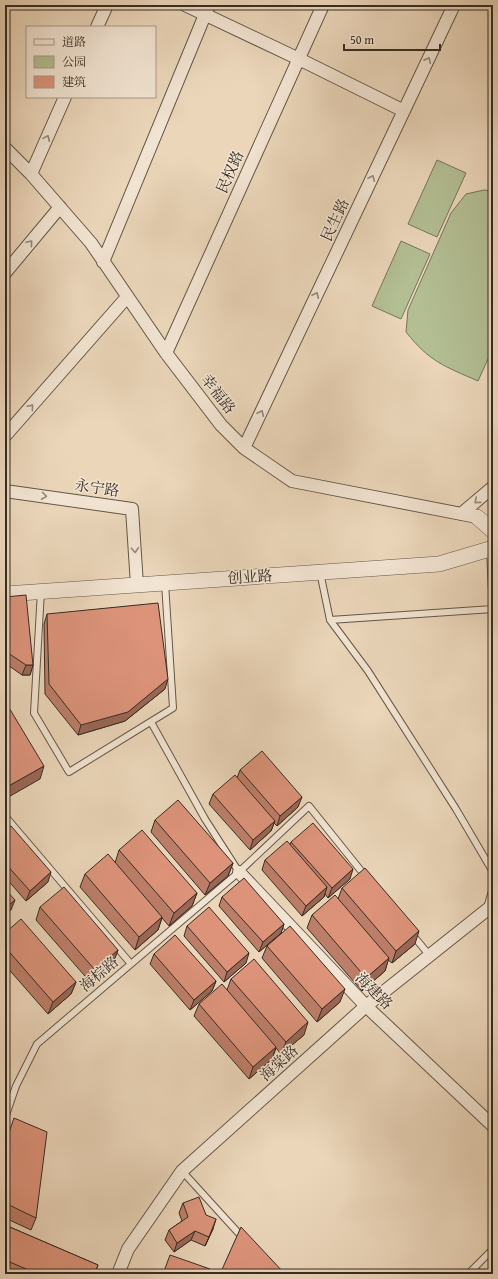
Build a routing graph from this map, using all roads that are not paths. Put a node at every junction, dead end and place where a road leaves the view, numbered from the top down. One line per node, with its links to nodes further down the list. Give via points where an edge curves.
1 (107, 5): 6 (street)
2 (186, 5): 5 (street)
3 (323, 5): 7 (street, 民权路)
4 (454, 5): 9 (street, 民生路, one-way to 4)
5 (207, 10): 7 (street); 13 (street)
6 (97, 26)
7 (299, 58): 9 (street); 16 (street, 民权路)
8 (66, 98): 11 (street, one-way to 8)
9 (404, 111): 18 (street, 民生路, one-way to 9)
10 (5, 148): 11 (street, 幸福路)
11 (31, 174): 12 (street, 幸福路)
12 (60, 208): 13 (street, 幸福路, via 91,243); 14 (street, one-way to 12)
13 (103, 262): 15 (street, 幸福路)
14 (5, 273)
15 (127, 297): 16 (street, 幸福路); 17 (street, one-way to 15)
16 (166, 353): 18 (street, 幸福路, via 221,424)
17 (5, 436)
18 (244, 448): 21 (street, 幸福路, via 292,481)
19 (493, 487): 21 (street, one-way to 21)
20 (5, 491): 27 (street, 永宁路, one-way to 27, via 132,509)
21 (461, 514): 22 (street, 幸福路)
22 (477, 517): 23 (street)
23 (493, 531)
24 (492, 548): 25 (street, 创业路, via 439,564); 30 (lane)
25 (320, 572): 26 (street, 创业路); 32 (lane)
26 (165, 583): 27 (street, 创业路); 33 (lane, via 173,708)
27 (137, 585): 28 (street, 创业路)
28 (42, 592): 29 (street, 创业路); 33 (lane, via 34,713 69,772)
29 (5, 594)
30 (493, 609): 31 (lane); 32 (lane)
31 (493, 614)
32 (330, 620): 36 (lane, via 368,670)
33 (151, 722): 35 (lane, via 205,819)
34 (5, 816): 42 (lane)
35 (239, 872): 37 (lane, 海棕路, via 309,806); 42 (lane, 海棕路); 43 (street, 海建路)
36 (493, 872)
37 (372, 884)
38 (493, 887): 39 (lane)
39 (490, 908): 41 (street, 海棠路)
40 (406, 926): 41 (lane)
41 (430, 956): 43 (street, 海棠路)
42 (131, 964): 44 (lane, 海棕路, via 37,1044 16,1086)
43 (366, 1006): 45 (street, 海建路); 46 (street, 海棠路)
44 (5, 1118)
45 (493, 1126)
46 (182, 1171): 47 (lane); 49 (street, 海棠路, via 128,1249)
47 (250, 1245)
48 (493, 1249): 50 (lane)
49 (118, 1274)
50 (468, 1274)

